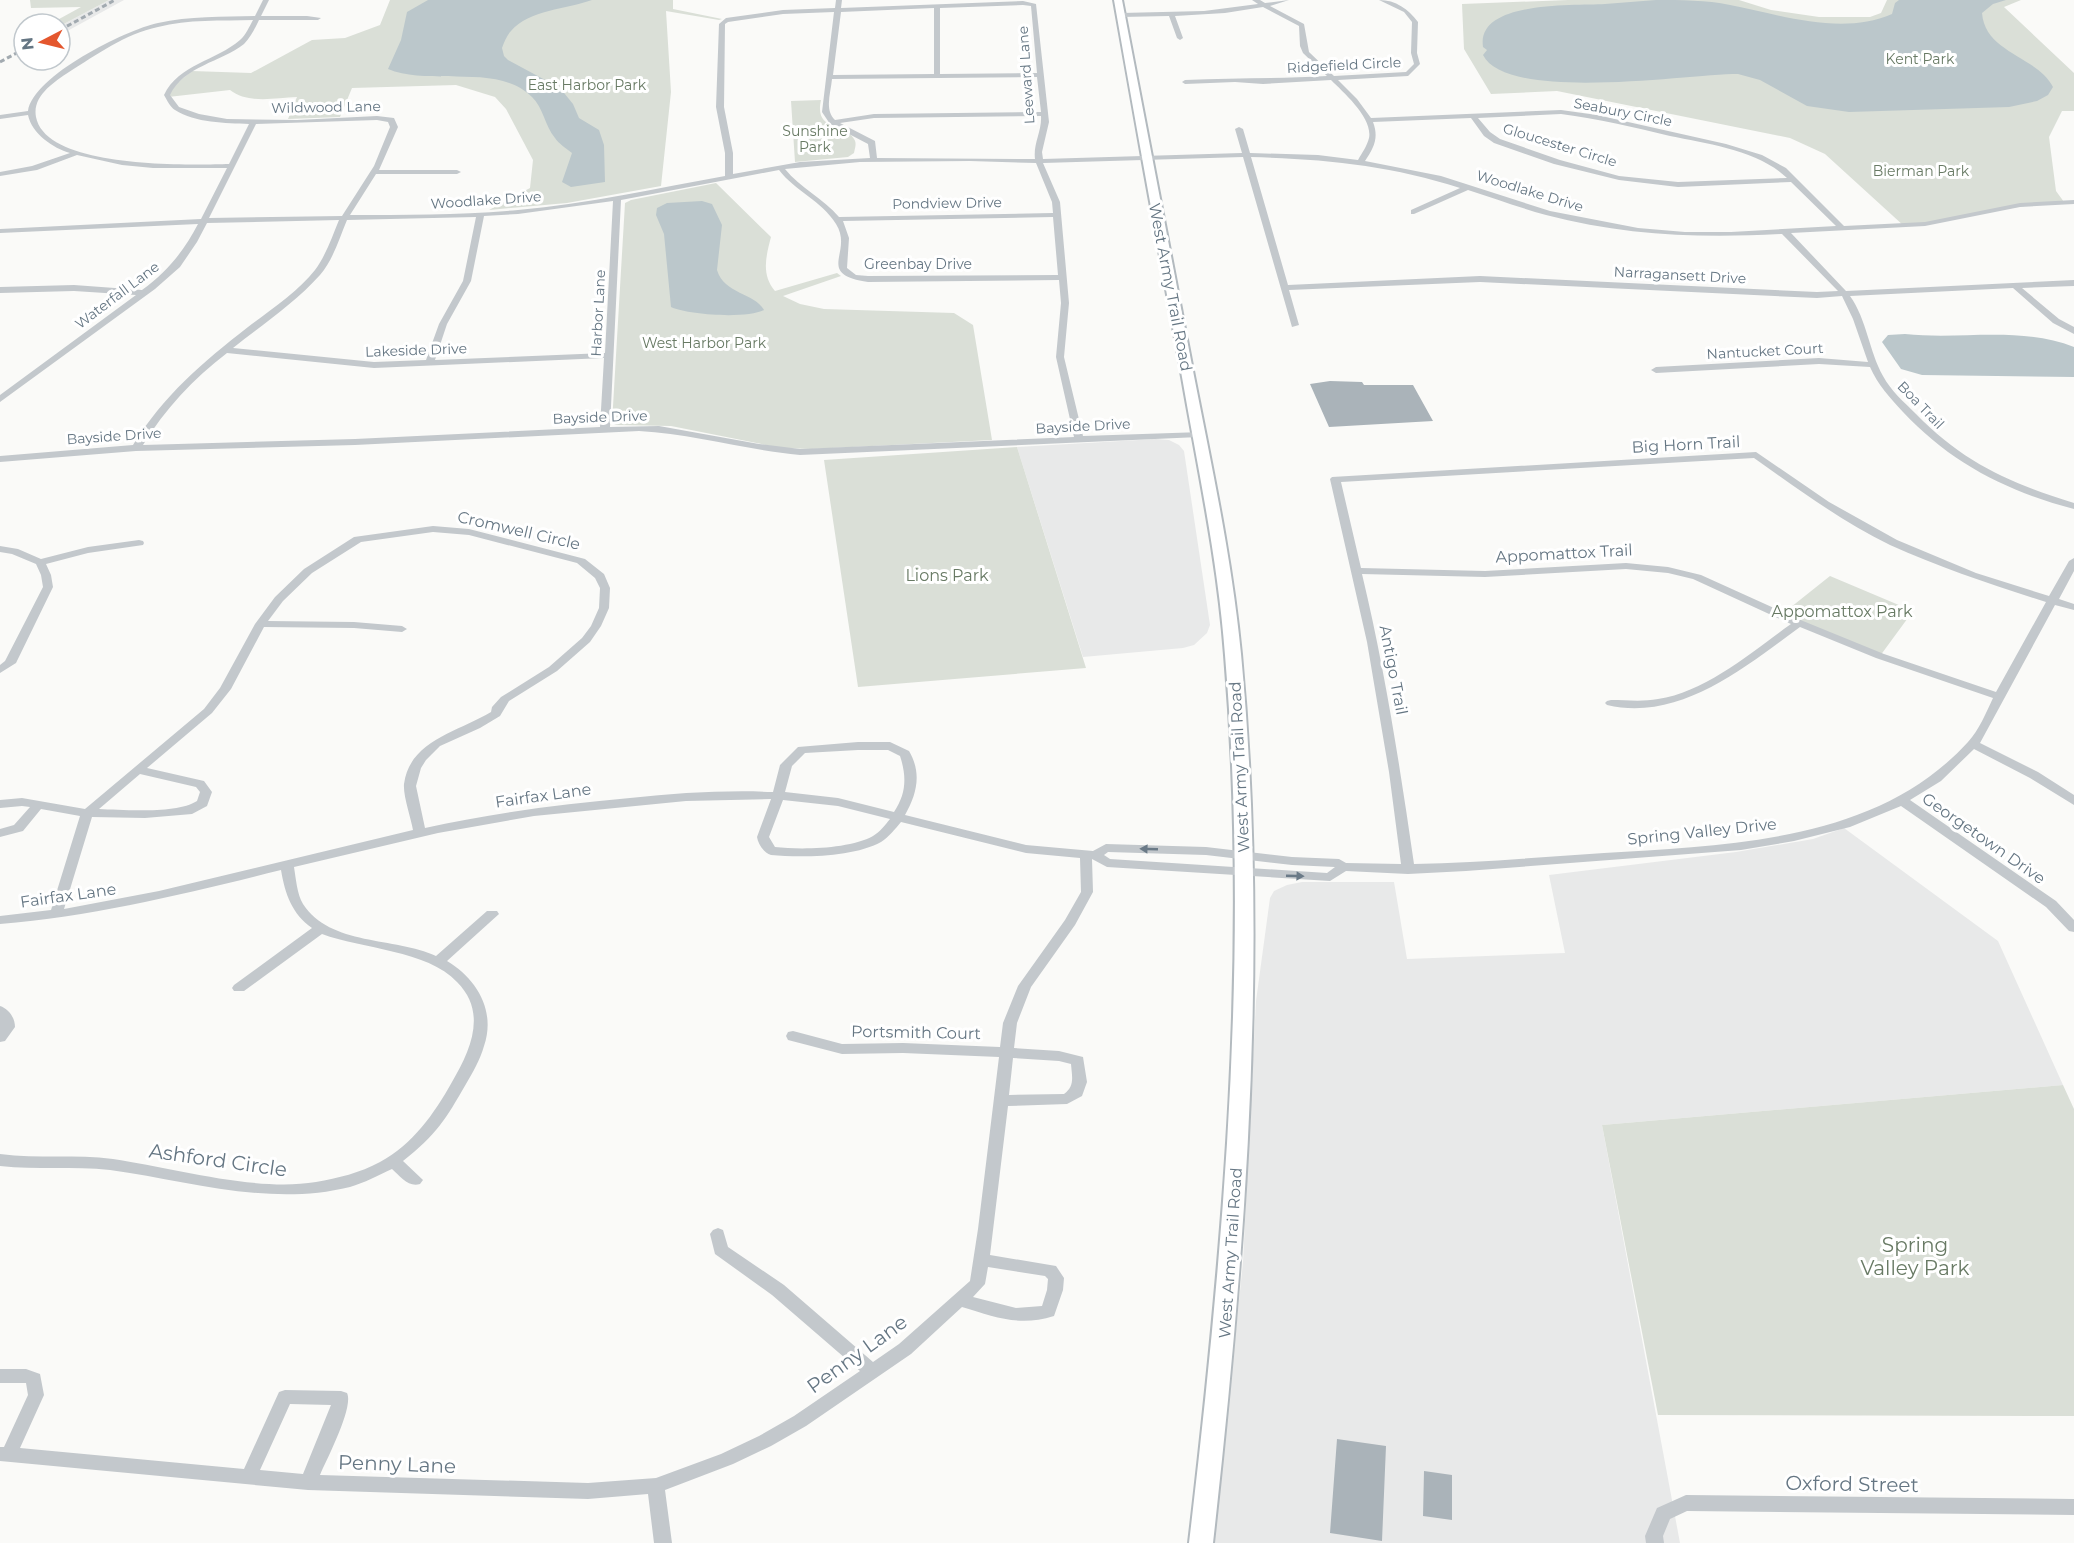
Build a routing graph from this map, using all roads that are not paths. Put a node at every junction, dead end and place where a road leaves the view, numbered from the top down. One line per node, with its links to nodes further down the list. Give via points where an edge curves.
1 (266, 0): 12 (street, Wildwood Lane)
2 (839, 0): 9 (street)
3 (1118, 0): 10 (main road, West Army Trail Road)
4 (1255, 0): 7 (street)
5 (1286, 0): 7 (street)
6 (1382, 0): 18 (street, Ridgefield Circle, via 1406,11 1415,21 1416,66 1408,74)
7 (1266, 5): 11 (street); 18 (street, via 1302,25 1304,51)
8 (937, 6): 9 (street, Leeward Lane); 15 (street, Leeward Lane, via 1034,5); 16 (street)
9 (839, 10): 17 (street); 42 (street, Leeward Lane, via 774,13 726,20 722,24 720,107 729,153)
10 (1121, 13): 11 (street); 31 (main road, West Army Trail Road)
11 (1171, 13): 14 (street)
12 (258, 18): 13 (street); 20 (street, via 176,22 138,30 54,79 39,94); 25 (street, Wildwood Lane, via 243,41 181,77 166,94 171,105 187,114 220,121)
13 (318, 18)
14 (1180, 38)
15 (1040, 75): 16 (street); 21 (street, Leeward Lane)
16 (937, 76): 17 (street)
17 (830, 77): 26 (street, via 825,109)
18 (1332, 77): 19 (street, Ridgefield Circle); 24 (street)
19 (1185, 82)
20 (31, 113): 23 (street); 29 (street, via 36,127 48,139)
21 (1044, 114): 26 (street, via 874,116); 32 (street, Leeward Lane)
22 (1472, 116): 24 (street, Seabury Circle); 43 (street, Seabury Circle, via 1552,112 1597,117 1745,152 1773,164); 43 (street, Gloucester Circle, via 1497,141 1625,179 1690,185)
23 (0, 117)
24 (1368, 120): 35 (street, via 1372,140)
25 (254, 122): 36 (street, Waterfall Lane); 38 (street, Wildwood Lane, via 391,120 394,127)
26 (834, 122): 28 (street)
27 (1239, 129): 30 (street)
28 (865, 142): 33 (street, via 861,144); 34 (street, via 872,143)
29 (77, 153): 36 (street, via 153,166); 40 (street, via 34,168)
30 (1246, 155): 31 (street, Woodlake Drive); 35 (street, Woodlake Drive); 59 (street)
31 (1147, 157): 32 (street, Woodlake Drive); 72 (main road, West Army Trail Road)
32 (1039, 158): 34 (street, Woodlake Drive); 49 (street)
33 (860, 160): 34 (street, Woodlake Drive); 41 (street, Woodlake Drive)
34 (874, 160)
35 (1360, 162): 44 (street, Woodlake Drive)
36 (230, 166): 52 (street, Waterfall Lane)
37 (780, 167): 41 (street, Woodlake Drive); 41 (street, via 793,182); 42 (street, Woodlake Drive)
38 (375, 172): 39 (street); 50 (street, Wildwood Lane)
39 (457, 172)
40 (0, 174)
41 (803, 175): 51 (street)
42 (729, 177): 45 (street, Woodlake Drive)
43 (1794, 180): 53 (street, Seabury Circle)
44 (1468, 187): 47 (street); 55 (street, Woodlake Drive, via 1548,213 1613,227 1685,234)
45 (617, 198): 48 (street, Woodlake Drive, via 544,210); 66 (street, Harbor Lane)
46 (2074, 202): 53 (street, Woodlake Drive, via 2020,205 1925,224)
47 (1414, 212)
48 (480, 214): 50 (street, Woodlake Drive); 67 (street, via 466,281 443,324)
49 (1057, 215): 51 (street, Pondview Drive); 56 (street)
50 (344, 218): 52 (street, Woodlake Drive); 65 (street, Wildwood Lane, via 317,273)
51 (837, 219): 56 (street, Greenbay Drive, via 845,234 842,267 852,277)
52 (202, 222): 54 (street, Woodlake Drive); 61 (street, Waterfall Lane, via 183,258)
53 (1843, 228): 55 (street, Woodlake Drive)
54 (0, 231)
55 (1784, 231): 62 (street, Boa Trail)
56 (1063, 277): 73 (street, via 1060,357)
57 (2074, 283): 58 (street, Narragansett Drive)
58 (2015, 286): 62 (street, Narragansett Drive); 64 (street)
59 (1285, 288): 62 (street, Narragansett Drive, via 1473,279); 63 (street)
60 (0, 290): 61 (street, via 74,288)
61 (144, 293): 70 (street, Waterfall Lane)
62 (1843, 294): 68 (street, Boa Trail, via 1853,307)
63 (1295, 325)
64 (2074, 331)
65 (225, 350): 67 (street, Lakeside Drive, via 357,364); 74 (street, Wildwood Lane, via 170,398 147,426)
66 (609, 355): 67 (street, Lakeside Drive); 71 (street, Harbor Lane)
67 (429, 364)
68 (1874, 365): 69 (street, Nantucket Court, via 1820,361); 77 (street, Boa Trail, via 1885,387 1929,434 1954,454 2001,481)
69 (1656, 370)
70 (0, 399)
71 (605, 429): 73 (street, Bayside Drive, via 676,430 758,448 800,452); 74 (street, Bayside Drive, via 367,442)
72 (1199, 434): 73 (street, Bayside Drive); 103 (main road, West Army Trail Road, via 1232,650)
73 (1079, 439)
74 (136, 448): 75 (street, Bayside Drive)
75 (0, 459)
76 (1335, 479): 82 (street, Antigo Trail); 83 (street, Big Horn Trail, via 1756,455 1825,504 1893,542 1972,575)
77 (2074, 506)
78 (139, 543): 81 (street)
79 (0, 549): 81 (street)
80 (2074, 561): 83 (street, Spring Valley Drive)
81 (40, 562): 88 (street, via 48,587 9,663)
82 (1358, 571): 85 (street, Appomattox Trail, via 1477,574 1614,566 1654,568 1697,577); 105 (street, Antigo Trail, via 1385,707)
83 (2052, 600): 84 (street, Big Horn Trail); 89 (street, Spring Valley Drive)
84 (2074, 607)
85 (1799, 623): 89 (street, Appomattox Trail); 90 (street, via 1736,668 1688,693 1661,702)
86 (260, 624): 87 (street, via 354,624); 92 (street, Cromwell Circle, via 216,702); 101 (street, Cromwell Circle, via 308,571 357,539 433,529 469,532 581,561 600,576 605,588 604,608 586,640 554,669 505,699 496,714 436,743 422,758 410,786)
87 (402, 629)
88 (0, 669)
89 (2000, 697): 91 (street, Spring Valley Drive)
90 (1611, 703)
91 (1973, 744): 94 (street, Spring Valley Drive, via 1944,771); 95 (street)
92 (138, 770): 98 (street, Cromwell Circle); 98 (street, via 200,784 206,792 203,803 175,813)
93 (778, 796): 99 (street, Fairfax Lane, via 838,802); 99 (street, via 763,837 771,851 858,846 879,839); 99 (street, via 786,765 802,750 890,746 905,754 912,787); 101 (street, Fairfax Lane, via 699,795 572,807)
94 (1901, 800): 105 (street, Spring Valley Drive, via 1830,829 1749,845); 110 (street, Georgetown Drive, via 2051,904)
95 (2074, 801)
96 (0, 804): 97 (street)
97 (38, 805): 98 (street); 100 (street, via 24,826)
98 (87, 813): 107 (street)
99 (898, 817): 102 (street, Fairfax Lane, via 1026,849)
100 (0, 833)
101 (420, 833): 104 (street, Fairfax Lane)
102 (1090, 854): 103 (street, Fairfax Lane, via 1107,863); 116 (street, Penny Lane, via 1087,892 1025,986 1015,1008)
103 (1244, 863): 105 (street, Spring Valley Drive, via 1330,877 1343,867); 132 (main road, West Army Trail Road, via 1242,1086 1230,1261)
104 (287, 866): 107 (street, Fairfax Lane, via 143,900); 109 (street, Ashford Circle, via 296,903)
105 (1408, 870)
106 (492, 914): 111 (street)
107 (56, 915): 108 (street, Fairfax Lane)
108 (0, 920)
109 (321, 928): 111 (street, Ashford Circle, via 347,938 425,954); 112 (street)
110 (2074, 928)
111 (438, 962): 119 (street, Ashford Circle, via 466,984 481,1014 481,1038 474,1058 434,1124)
112 (239, 988)
113 (0, 1011): 115 (street, via 8,1020 8,1027)
114 (793, 1036): 116 (street, Portsmith Court, via 842,1049)
115 (0, 1037)
116 (1005, 1052): 117 (street, Penny Lane); 117 (street, Portsmith Court, via 1078,1061 1080,1082 1077,1092 1067,1099)
117 (1000, 1101): 122 (street, Penny Lane)
118 (0, 1160): 119 (street, Ashford Circle, via 111,1164 290,1191 335,1185)
119 (394, 1162): 120 (street)
120 (415, 1180)
121 (718, 1234): 124 (street, via 722,1250 778,1290)
122 (981, 1260): 123 (street, Penny Lane, via 977,1284); 123 (street, via 1050,1270 1056,1278 1048,1311 1039,1316 1021,1316)
123 (959, 1300): 124 (street, Penny Lane, via 905,1349)
124 (872, 1371): 129 (street, Penny Lane, via 765,1441)
125 (0, 1376): 126 (street, Penny Lane, via 34,1379 36,1395)
126 (4, 1454): 127 (street, Penny Lane)
127 (249, 1476): 128 (street, Penny Lane); 128 (street, Penny Lane, via 285,1397 340,1398)
128 (308, 1482): 129 (street, Penny Lane, via 552,1491)
129 (656, 1486): 131 (street)
130 (2074, 1507): 133 (street, Oxford Street, via 1686,1503 1663,1514)
131 (663, 1543)
132 (1201, 1543)
133 (1655, 1543)

